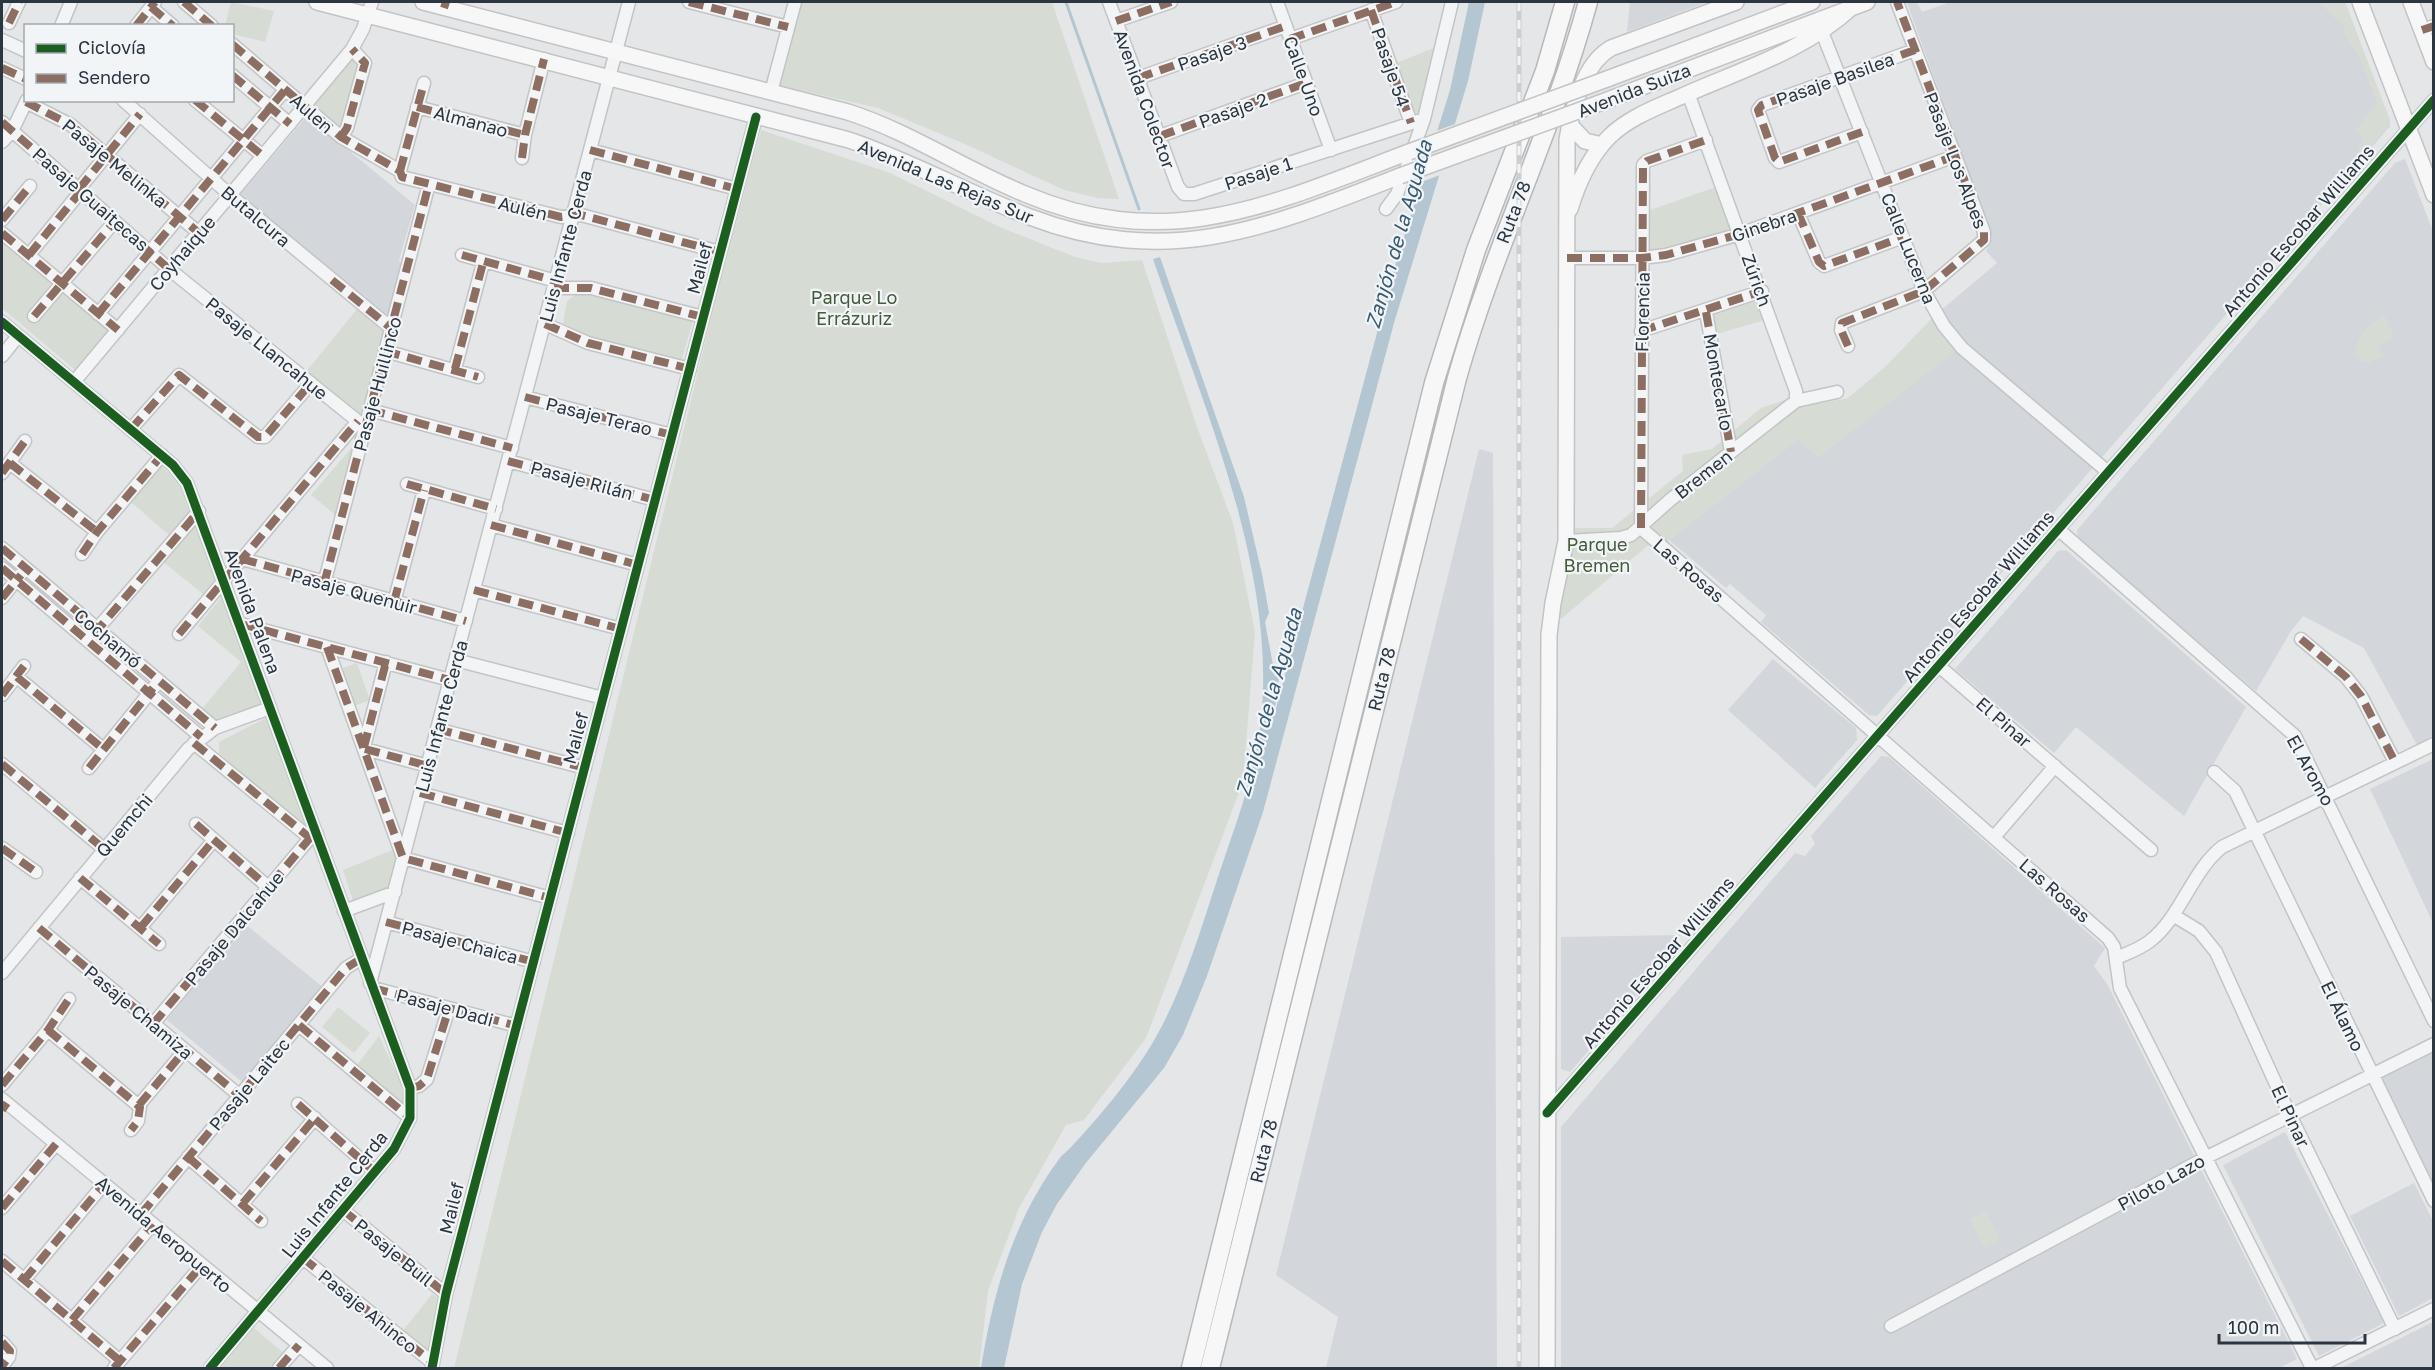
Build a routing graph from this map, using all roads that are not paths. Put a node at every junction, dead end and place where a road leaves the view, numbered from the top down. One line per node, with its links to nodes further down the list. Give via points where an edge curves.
1 (19, 2): 28 (street)
2 (71, 2): 29 (street)
3 (184, 2): 32 (street)
4 (317, 2): 24 (main road, Avenida Las Rejas Sur)
5 (423, 2): 23 (main road, Avenida Las Rejas Sur)
6 (629, 2): 43 (street, Luis Infante Cerda)
7 (689, 2): 34 (street)
8 (795, 2): 34 (street)
9 (1109, 2): 27 (street, Avenida Colector)
10 (1171, 2): 27 (street)
11 (1277, 2): 33 (street, Calle Uno)
12 (1396, 2): 26 (street)
13 (1452, 2): 67 (street)
14 (1565, 2): 290 (highway, Ruta 78, via 1545,71 1476,250 1434,383)
15 (1588, 2): 291 (highway, Ruta 78, via 1560,93 1489,277 1457,378)
16 (1736, 2): 71 (main road, via 1605,51 1588,73)
17 (1812, 2): 84 (main road, Avenida Suiza, bridge)
18 (1867, 2): 25 (main road, Avenida Suiza)
19 (1897, 2): 42 (street, Pasaje Los Alpes)
20 (2360, 2): 72 (main road)
21 (2411, 2): 35 (main road)
22 (153, 4): 30 (street); 31 (street)
23 (445, 5): 43 (main road, Avenida Las Rejas Sur)
24 (370, 7): 41 (street, Coyhaique); 44 (main road, Avenida Las Rejas Sur)
25 (1852, 7): 36 (main road, Avenida Suiza); 90 (main road, Avenida Suiza, bridge)
26 (1371, 10): 37 (street); 69 (street, Pasaje 54)
27 (1116, 21): 51 (street, Avenida Colector)
28 (9, 23)
29 (62, 24)
30 (138, 24)
31 (172, 24)
32 (210, 24)
33 (1286, 26): 37 (street, Calle Uno); 51 (street, Pasaje 3)
34 (788, 27): 55 (street)
35 (2428, 28): 45 (main road)
36 (1822, 32): 49 (street, Calle Lucerna); 56 (main road, Avenida Suiza)
37 (1290, 39): 53 (street, Calle Uno)
38 (2, 40): 40 (street)
39 (234, 46): 54 (street, Aulen)
40 (24, 50)
41 (352, 50): 63 (street, Coyhaique); 77 (street, via 366,63 347,129)
42 (1915, 50): 49 (street, Pasaje Basilea); 87 (street, Pasaje Los Alpes)
43 (616, 54): 48 (street, Luis Infante Cerda); 55 (main road, Avenida Las Rejas Sur)
44 (544, 59): 48 (main road, Avenida Las Rejas Sur); 75 (street, Almanao)
45 (2433, 62)
46 (2, 68): 50 (street)
47 (234, 77): 62 (street)
48 (610, 77): 66 (main road, Avenida Las Rejas Sur); 82 (street, Luis Infante Cerda)
49 (1840, 77): 74 (street, Calle Lucerna); 74 (street, Pasaje Basilea, via 1760,106 1775,158 1784,162)
50 (24, 78)
51 (1138, 78): 76 (street, Avenida Colector)
52 (424, 83): 64 (street, Almanao)
53 (1306, 83): 76 (street, Pasaje 2); 83 (street, Calle Uno)
54 (285, 90): 62 (street); 63 (street, Aulen)
55 (771, 92): 84 (main road, Avenida Las Rejas Sur, via 880,123 1039,200 1129,221 1178,222 1234,214)
56 (1688, 93): 79 (street, Zúrich); 81 (main road, Avenida Suiza, via 1629,122)
57 (2433, 100): 72 (street, Antonio Escobar Williams)
58 (26, 102): 73 (street)
59 (29, 102): 85 (street, Pasaje Melinka, via 65,121)
60 (125, 102): 65 (street, Butalcura)
61 (197, 102): 78 (street)
62 (271, 107): 70 (street); 78 (street)
63 (305, 107): 70 (street, Coyhaique); 77 (street, Aulen)
64 (417, 107): 75 (street, Almanao); 89 (street, Almanao)
65 (140, 114): 85 (street); 91 (street, Butalcura)
66 (756, 117): 90 (main road, Avenida Las Rejas Sur, via 879,150 1028,216 1072,231 1119,240 1187,241 1249,231); 95 (street, Mailef)
67 (1425, 119): 69 (street, Pasaje 1); 100 (street, via 1397,194)
68 (2, 122): 73 (street, Pasaje Guaitecas)
69 (1411, 123): 83 (street, Pasaje 1)
70 (290, 124): 86 (street, Coyhaique)
71 (1570, 125): 81 (main road, via 1585,141); 106 (main road, via 1566,148)
72 (2408, 129): 99 (main road); 154 (street, Antonio Escobar Williams)
73 (12, 131): 80 (street); 96 (street, Pasaje Guaitecas)
74 (1862, 132): 92 (street, Calle Lucerna)
75 (525, 135): 88 (street, Almanao)
76 (1160, 136): 97 (street, Avenida Colector)
77 (341, 137): 89 (street, Aulen)
78 (243, 140): 86 (street); 91 (street)
79 (1706, 140): 109 (street, Zúrich); 116 (street, Florencia, via 1643,164)
80 (2, 142)
81 (1602, 145): 106 (main road, Avenida Suiza, via 1581,179)
82 (590, 150): 95 (street); 103 (street, Luis Infante Cerda)
83 (1331, 150): 97 (street, Pasaje 1)
84 (1409, 152)
85 (106, 154): 96 (street); 102 (street, Pasaje Melinka)
86 (263, 156): 98 (street, Coyhaique)
87 (1955, 156): 92 (street, Ginebra); 122 (street, Pasaje Los Alpes, via 1984,240)
88 (522, 158)
89 (400, 171): 93 (street, Aulén, via 402,177)
90 (1400, 176)
91 (212, 178): 98 (street, Butalcura); 102 (street)
92 (1882, 182): 101 (street, Ginebra); 110 (street, Calle Lucerna)
93 (429, 184): 103 (street, Aulén, via 561,217); 129 (street, Pasaje Huillinco)
94 (30, 186): 104 (street)
95 (737, 189): 112 (street, Mailef)
96 (80, 190): 105 (street, Pasaje Guaitecas); 113 (street)
97 (1184, 194)
98 (230, 195): 108 (street, Coyhaique); 129 (street, Butalcura)
99 (2433, 195)
100 (1386, 209)
101 (1798, 213): 109 (street, Ginebra); 110 (street, via 1824,266)
102 (180, 216): 108 (street, Pasaje Melinka); 111 (street)
103 (573, 216): 112 (street, Aulén); 120 (street, Luis Infante Cerda)
104 (2, 220)
105 (115, 221): 111 (street, Pasaje Guaitecas); 119 (street)
106 (1567, 225): 115 (main road)
107 (2, 233): 113 (street)
108 (199, 233): 118 (street, Coyhaique)
109 (1740, 234): 116 (street, Ginebra); 121 (street, Zúrich)
110 (1903, 237): 122 (street, Calle Lucerna)
111 (150, 250): 118 (street, Pasaje Guaitecas); 124 (street)
112 (720, 252): 126 (street, Mailef)
113 (28, 255): 119 (street)
114 (462, 255): 117 (street)
115 (1566, 258): 116 (street, Ginebra); 165 (main road)
116 (1642, 258): 131 (street, Florencia)
117 (483, 263): 120 (street); 136 (street)
118 (169, 269): 130 (street, Coyhaique); 140 (street, Pasaje Llancahue)
119 (62, 283): 124 (street); 125 (street)
120 (555, 284): 126 (street, via 591,288); 128 (street, Luis Infante Cerda)
121 (1762, 291): 123 (street); 143 (street, Zúrich)
122 (1924, 291): 133 (street, Pasaje Los Alpes, via 1842,323); 154 (street, Calle Lucerna, via 1962,348)
123 (1706, 312): 131 (street); 150 (street, Montecarlo)
124 (98, 314): 130 (street)
125 (34, 316)
126 (703, 317): 137 (street, Mailef)
127 (2, 322): 132 (street, Avenida Palena)
128 (544, 324): 137 (street, via 588,343); 142 (street, Luis Infante Cerda)
129 (391, 328): 134 (street, Pasaje Huillinco)
130 (118, 330): 139 (street, Coyhaique)
131 (1641, 331): 162 (street, Florencia)
132 (18, 336): 135 (street); 139 (street, Avenida Palena)
133 (1848, 346)
134 (385, 351): 136 (street); 144 (street, Pasaje Huillinco)
135 (2, 356)
136 (455, 369): 138 (street)
137 (690, 369): 147 (street, Mailef)
138 (478, 377)
139 (74, 382): 146 (street, Avenida Palena)
140 (311, 383): 145 (street, Pasaje Llancahue); 146 (street, via 265,437 258,436 179,375)
141 (1837, 392): 143 (street, Bremen)
142 (525, 398): 147 (street, Pasaje Terao); 149 (street, Luis Infante Cerda)
143 (1796, 401): 150 (street, Bremen)
144 (370, 411): 145 (street, Pasaje Huillinco); 149 (street)
145 (362, 424): 168 (street, Pasaje Huillinco); 174 (street, Pasaje Huillinco)
146 (131, 429): 151 (street, Avenida Palena)
147 (672, 435): 158 (street, Mailef)
148 (25, 441): 153 (street)
149 (512, 448): 152 (street, Luis Infante Cerda)
150 (1731, 452): 162 (street, Bremen)
151 (162, 455): 160 (street, Avenida Palena, via 181,474); 164 (street)
152 (508, 461): 158 (street, Pasaje Rilán); 159 (street, Luis Infante Cerda)
153 (10, 463): 155 (street); 164 (street)
154 (2108, 472): 163 (street, Antonio Escobar Williams)
155 (2, 473)
156 (407, 484): 157 (street)
157 (424, 490): 159 (street); 177 (street)
158 (655, 500): 169 (street, Mailef)
159 (496, 509): 161 (street, Luis Infante Cerda)
160 (198, 511): 173 (street, Avenida Palena); 180 (street)
161 (491, 525): 169 (street); 175 (street, Luis Infante Cerda)
162 (1641, 528): 165 (street, Bremen, via 1621,538); 199 (street, Las Rosas)
163 (2058, 529): 189 (street, Antonio Escobar Williams); 212 (street, El Aromo, via 2291,732)
164 (97, 532): 167 (street)
165 (1566, 541): 255 (main road, via 1550,624)
166 (2, 548): 171 (street, Cochamó)
167 (82, 554)
168 (242, 560): 173 (street, Pasaje Huillinco); 174 (street, Pasaje Quenuir)
169 (638, 565): 181 (street, Mailef)
170 (2, 568): 172 (street, Cochamó)
171 (26, 568): 172 (street); 180 (street, Cochamó)
172 (16, 580): 176 (street); 184 (street, Cochamó)
173 (224, 582): 179 (street, Avenida Palena); 182 (street, Pasaje Huillinco)
174 (324, 584): 177 (street, Pasaje Quenuir)
175 (474, 590): 178 (street, Luis Infante Cerda); 181 (street)
176 (2, 598)
177 (394, 602): 178 (street, Pasaje Quenuir)
178 (466, 621): 186 (street, Luis Infante Cerda)
179 (240, 624): 185 (street); 196 (street, Avenida Palena)
180 (98, 629): 184 (street); 192 (street, Cochamó)
181 (621, 629): 195 (street, Mailef)
182 (179, 634)
183 (2301, 639): 204 (street, via 2332,663 2361,696)
184 (88, 641): 193 (street, Cochamó)
185 (327, 647): 187 (street); 203 (street)
186 (456, 660): 191 (street, Luis Infante Cerda); 195 (street)
187 (386, 662): 191 (street); 203 (street)
188 (24, 666): 190 (street)
189 (1939, 666): 199 (street, Antonio Escobar Williams); 207 (street, El Pinar)
190 (17, 677): 194 (street); 202 (street)
191 (450, 680): 198 (street, Luis Infante Cerda)
192 (159, 681): 193 (street); 197 (street, Cochamó)
193 (149, 692): 200 (street, Cochamó); 202 (street)
194 (2, 695)
195 (603, 698): 209 (street, Mailef)
196 (270, 708): 197 (street, Quemchi); 216 (street, Avenida Palena)
197 (215, 728): 200 (street, Quemchi)
198 (437, 729): 206 (street, Luis Infante Cerda); 209 (street)
199 (1878, 735): 217 (street, Las Rosas); 255 (street, Antonio Escobar Williams)
200 (197, 740): 216 (street, Cochamó); 219 (street, Quemchi)
201 (2433, 744): 204 (street)
202 (102, 748): 208 (street)
203 (365, 748): 206 (street); 222 (street)
204 (2395, 762): 212 (street)
205 (2, 764): 219 (street)
206 (428, 766): 211 (street, Luis Infante Cerda)
207 (2055, 766): 217 (street); 220 (street, El Pinar)
208 (89, 768)
209 (585, 768): 215 (street, Mailef)
210 (2214, 772): 214 (street, El Álamo, via 2235,791)
211 (420, 794): 215 (street); 222 (street, Luis Infante Cerda)
212 (2326, 796): 214 (street); 241 (street, El Aromo)
213 (196, 824): 218 (street)
214 (2254, 831): 229 (street, via 2214,855); 248 (street, El Álamo)
215 (568, 833): 227 (street, Mailef)
216 (313, 836): 225 (street, Pasaje Dalcahue); 228 (street, Avenida Palena)
217 (1994, 837): 235 (street, Las Rosas, via 2108,938)
218 (213, 842): 225 (street); 231 (street)
219 (104, 849): 224 (street, Quemchi)
220 (2151, 850)
221 (3, 851): 223 (street)
222 (403, 858): 226 (street, Luis Infante Cerda); 227 (street)
223 (36, 872)
224 (81, 878): 231 (street); 232 (street, Quemchi)
225 (268, 887): 242 (street, Pasaje Dalcahue)
226 (394, 892): 228 (street); 230 (street, Luis Infante Cerda)
227 (550, 898): 236 (street, Mailef)
228 (344, 910): 234 (street, Avenida Palena)
229 (2173, 915): 235 (street, via 2149,942); 256 (street, El Pinar, via 2199,931 2216,952)
230 (386, 922): 236 (street, Pasaje Chaica); 238 (street, Luis Infante Cerda)
231 (141, 927): 233 (street)
232 (39, 928): 237 (street, Quemchi); 242 (street, Pasaje Chamiza)
233 (159, 944)
234 (362, 958): 238 (street, Avenida Palena); 243 (street, Pasaje Laitec, via 346,968)
235 (2116, 958): 261 (street, Las Rosas, via 2120,988)
236 (534, 962): 244 (street, Mailef)
237 (2, 973)
238 (372, 986): 240 (street, Pasaje Dadi); 250 (street, Luis Infante Cerda)
239 (69, 999): 245 (street)
240 (449, 1008): 244 (street, Pasaje Dadi); 250 (street, via 427,1079)
241 (2433, 1021)
242 (153, 1024): 247 (street, Pasaje Chamiza)
243 (298, 1025): 251 (street, Pasaje Laitec); 258 (street)
244 (517, 1026): 276 (street, Mailef)
245 (48, 1030): 249 (street); 254 (street)
246 (2433, 1044): 248 (street, Piloto Lazo)
247 (185, 1050): 251 (street, Pasaje Chamiza); 254 (street)
248 (2371, 1075): 256 (street, Piloto Lazo); 265 (street, El Álamo)
249 (2, 1085)
250 (410, 1088): 258 (street, Luis Infante Cerda)
251 (240, 1096): 262 (street, Pasaje Laitec)
252 (3, 1104): 260 (street, Avenida Aeropuerto)
253 (298, 1104): 257 (street)
254 (138, 1105): 259 (street, via 138,1121)
255 (1547, 1113): 292 (main road)
256 (2290, 1115): 261 (street, Piloto Lazo); 281 (street, El Pinar)
257 (315, 1118): 263 (street); 266 (street)
258 (410, 1118): 263 (street, Luis Infante Cerda, via 394,1149)
259 (131, 1130)
260 (56, 1144): 264 (street, Avenida Aeropuerto); 267 (street)
261 (2206, 1156): 280 (street, Piloto Lazo); 293 (street, Las Rosas)
262 (188, 1157): 266 (street); 269 (street, Pasaje Laitec)
263 (375, 1172): 268 (street, Luis Infante Cerda)
264 (104, 1184): 269 (street, Avenida Aeropuerto); 275 (street)
265 (2433, 1201)
266 (243, 1203): 270 (street)
267 (2, 1208)
268 (343, 1210): 272 (street, Luis Infante Cerda); 276 (street, Pasaje Buil)
269 (141, 1214): 271 (street, Avenida Aeropuerto)
270 (261, 1221)
271 (153, 1224): 274 (street, Avenida Aeropuerto); 279 (street)
272 (303, 1258): 278 (street, Luis Infante Cerda); 286 (street, Pasaje Ahinco)
273 (2, 1261): 275 (street)
274 (202, 1265): 278 (street, Avenida Aeropuerto); 284 (street)
275 (24, 1280): 279 (street)
276 (446, 1294): 286 (street, Mailef)
277 (2433, 1309): 281 (street)
278 (258, 1312): 283 (street, Avenida Aeropuerto); 287 (street, Luis Infante Cerda)
279 (72, 1320): 284 (street)
280 (1891, 1326)
281 (2395, 1329): 293 (street)
282 (2, 1342): 285 (street, via 10,1351)
283 (299, 1345): 288 (street); 289 (street, Avenida Aeropuerto)
284 (117, 1365)
285 (2, 1366)
286 (433, 1366)
287 (210, 1368)
288 (279, 1368)
289 (327, 1368)
290 (1191, 1368)
291 (1210, 1368)
292 (1547, 1368)
293 (2313, 1368)

